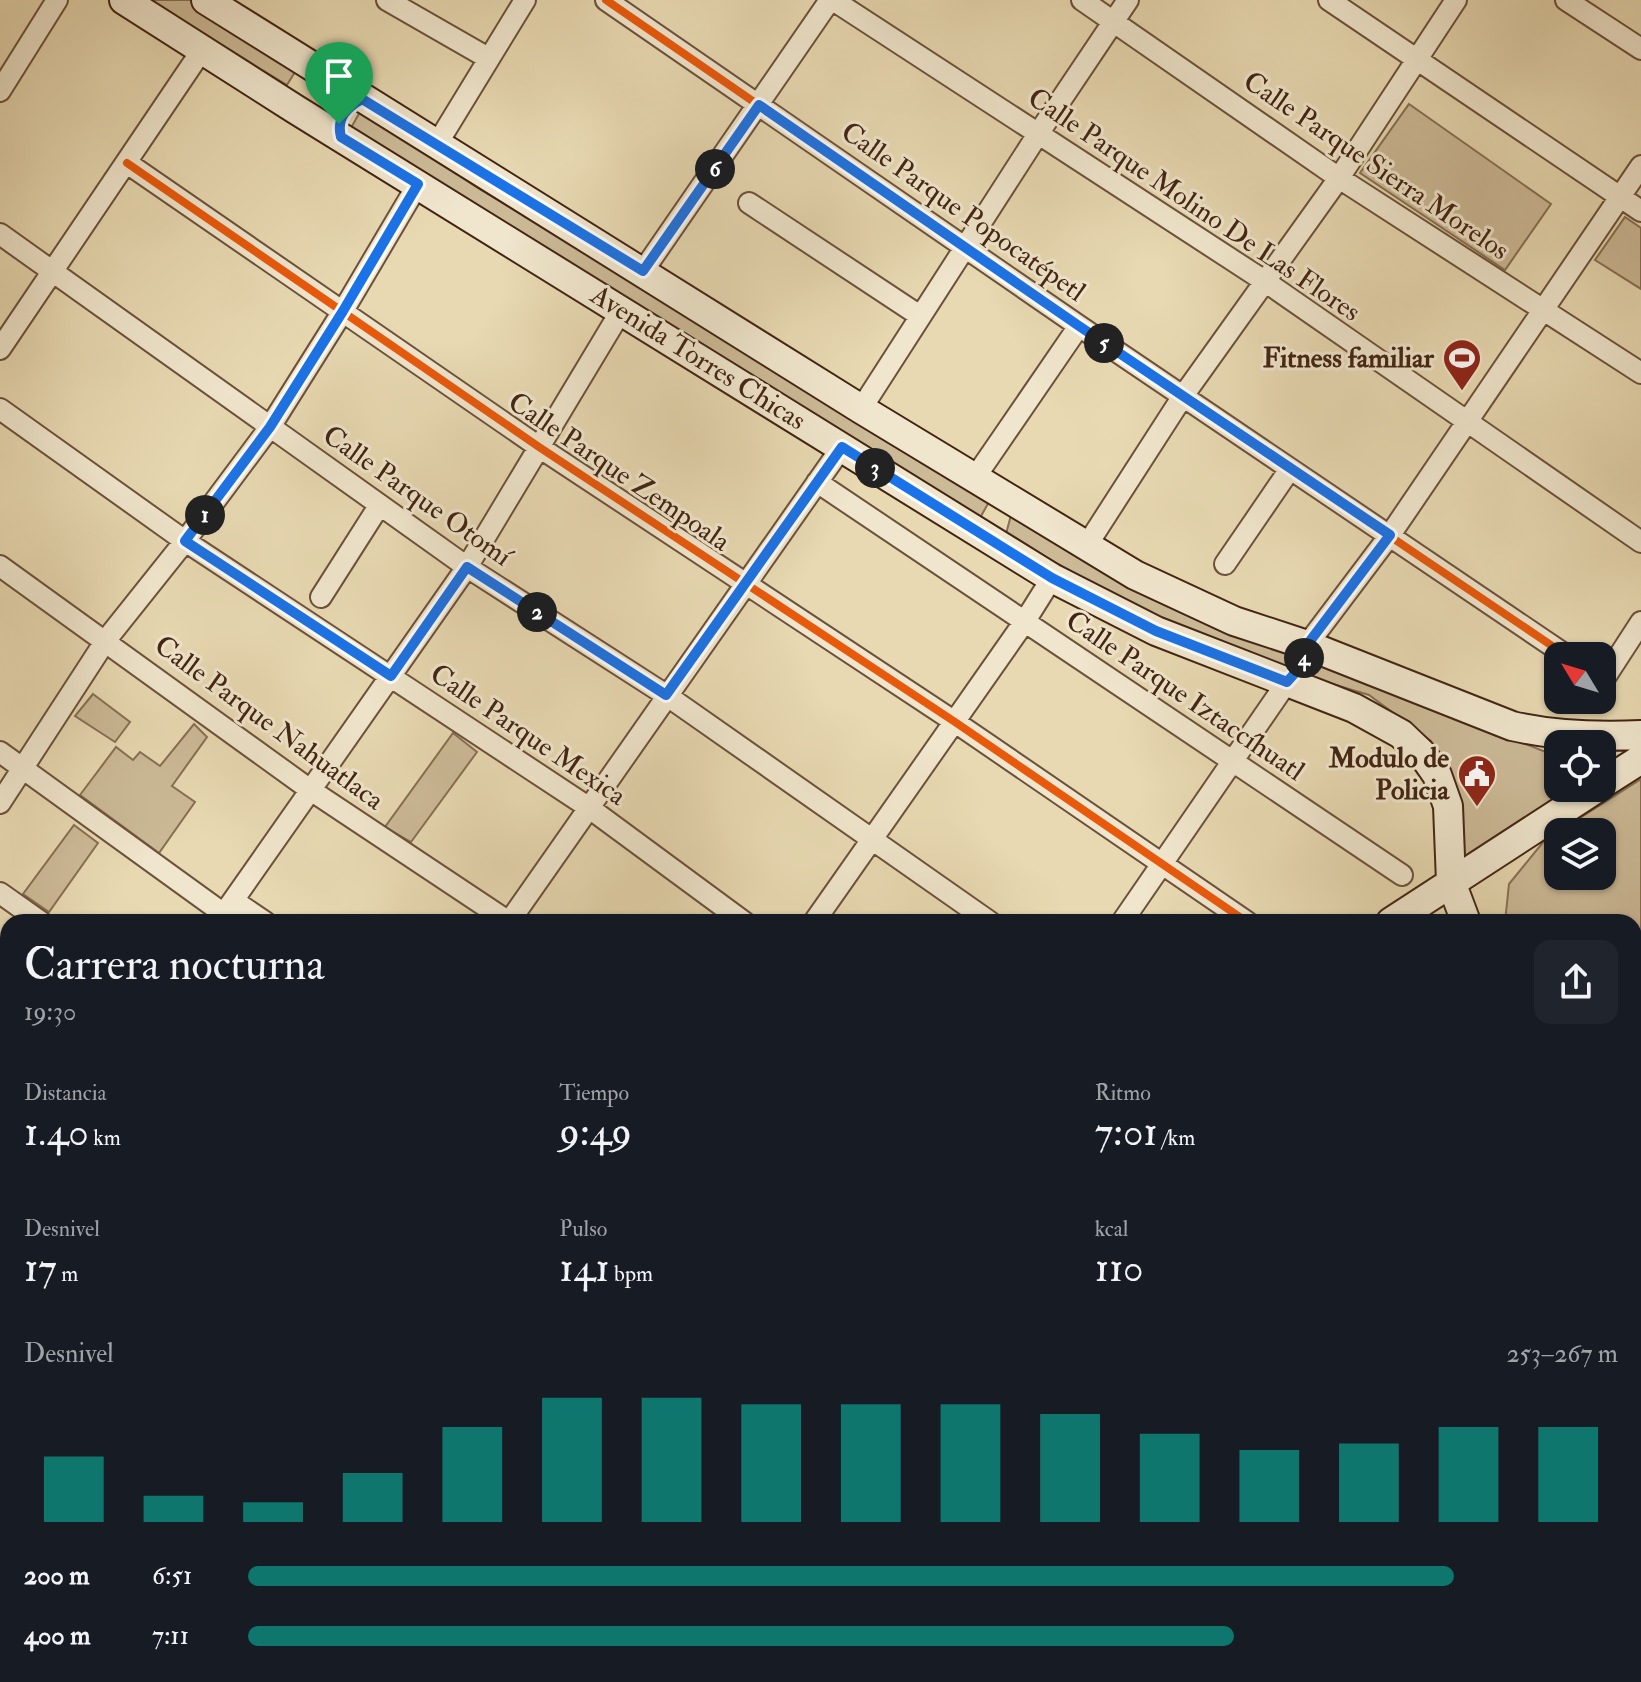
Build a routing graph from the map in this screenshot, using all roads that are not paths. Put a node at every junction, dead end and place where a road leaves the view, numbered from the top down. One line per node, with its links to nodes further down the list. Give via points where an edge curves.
1 (57, 0): 20 (street)
2 (124, 0): 16 (main road, Avenida Torres Chicas)
3 (206, 0): 13 (main road, Avenida Torres Chicas)
4 (387, 0): 17 (street)
5 (525, 0): 17 (street)
6 (606, 0): 22 (street, Calle Parque Popocatépetl)
7 (831, 0): 22 (street); 24 (street, Calle Parque Molino De Las Flores)
8 (1082, 0): 14 (street, Calle Parque Sierra Morelos)
9 (1128, 0): 14 (street)
10 (1329, 0): 18 (street)
11 (1456, 0): 18 (street)
12 (1566, 0): 15 (street)
13 (236, 8): 19 (main road, Avenida Torres Chicas)
14 (1114, 22): 24 (street); 29 (street, Calle Parque Sierra Morelos)
15 (1641, 49)
16 (202, 50): 23 (main road, Avenida Torres Chicas); 27 (street)
17 (488, 58): 26 (street)
18 (1417, 60): 29 (street); 31 (street)
19 (318, 72): 21 (main road, Avenida Torres Chicas); 23 (main road, via 320,90)
20 (0, 91)
21 (362, 99): 25 (main road, via 343,116); 26 (main road, Avenida Torres Chicas)
22 (759, 105): 35 (street, Calle Parque Popocatépetl); 36 (street)
23 (295, 109): 25 (main road, Avenida Torres Chicas)
24 (1038, 134): 35 (street); 38 (street, Calle Parque Molino De Las Flores)
25 (341, 137): 30 (main road, Avenida Torres Chicas)
26 (437, 144): 36 (main road, Avenida Torres Chicas)
27 (127, 163): 37 (street); 40 (street, Calle Parque Zempoala)
28 (1641, 166): 31 (street)
29 (1339, 178): 38 (street); 39 (street, Calle Parque Sierra Morelos)
30 (418, 184): 40 (street); 41 (main road, Avenida Torres Chicas)
31 (1620, 196): 33 (street); 39 (street)
32 (749, 203): 42 (street)
33 (1641, 211)
34 (0, 234): 37 (street, Calle Parque Otomí)
35 (965, 247): 42 (street); 43 (street, Calle Parque Popocatépetl)
36 (643, 271): 48 (main road, Avenida Torres Chicas)
37 (53, 273): 44 (street); 50 (street, Calle Parque Otomí)
38 (1266, 282): 46 (street); 49 (street, Calle Parque Molino De Las Flores)
39 (1543, 310): 45 (street, Calle Parque Sierra Morelos); 49 (street)
40 (343, 311): 50 (street); 51 (street, Calle Parque Zempoala)
41 (621, 311): 51 (street); 52 (main road, Avenida Torres Chicas)
42 (920, 316): 48 (street)
43 (1079, 326): 46 (street, Calle Parque Popocatépetl); 54 (street)
44 (0, 349)
45 (1641, 373)
46 (1183, 396): 53 (street, Calle Parque Popocatépetl); 62 (street)
47 (0, 409): 60 (street, Calle Parque Mexica)
48 (861, 409): 54 (main road, Avenida Torres Chicas)
49 (1467, 423): 58 (street); 61 (street, Calle Parque Molino De Las Flores)
50 (270, 427): 57 (street, Calle Parque Otomí); 60 (street)
51 (539, 447): 65 (street); 67 (street, Calle Parque Zempoala)
52 (842, 447): 55 (street); 59 (main road, Avenida Torres Chicas)
53 (1290, 469): 58 (street, Calle Parque Popocatépetl); 63 (street)
54 (974, 479): 56 (main road, Avenida Torres Chicas)
55 (817, 482): 67 (street); 69 (street, Calle Parque Iztaccíhuatl)
56 (1007, 499): 59 (main road, via 988,520); 62 (main road, Avenida Torres Chicas)
57 (379, 506): 65 (street, Calle Parque Otomí); 68 (street)
58 (1390, 535): 72 (street, Calle Parque Popocatépetl); 73 (street)
59 (986, 536): 66 (main road, Avenida Torres Chicas)
60 (185, 541): 71 (street); 75 (street, Calle Parque Mexica)
61 (1641, 542)
62 (1087, 545): 73 (main road, Avenida Torres Chicas, via 1165,591)
63 (1225, 564)
64 (0, 566): 71 (street, Calle Parque Nahuatlaca)
65 (467, 567): 75 (street); 77 (street, Calle Parque Otomí)
66 (1052, 578): 69 (street); 76 (main road, Avenida Torres Chicas, via 1156,631)
67 (746, 583): 77 (street); 78 (street, Calle Parque Zempoala)
68 (321, 597)
69 (1025, 621): 78 (street); 82 (street, Calle Parque Iztaccíhuatl)
70 (1641, 622): 74 (street)
71 (106, 640): 83 (street); 85 (street, Calle Parque Nahuatlaca)
72 (1547, 642)
73 (1307, 645): 76 (main road, via 1302,665); 79 (main road, Avenida Torres Chicas, via 1512,726 1579,736)
74 (1616, 661)
75 (391, 676): 85 (street); 88 (street, Calle Parque Mexica)
76 (1287, 682): 82 (street); 92 (main road, Avenida Torres Chicas, via 1376,719 1423,755 1448,806)
77 (666, 695): 88 (street); 89 (street, Calle Parque Otomí)
78 (955, 722): 89 (street); 90 (street, Calle Parque Zempoala)
79 (1641, 735)
80 (0, 752): 83 (street)
81 (1641, 759): 84 (main road)
82 (1231, 762): 90 (street); 91 (street, Calle Parque Iztaccíhuatl)
83 (23, 769): 87 (street); 94 (street)
84 (1616, 775)
85 (309, 789): 94 (street); 96 (street, Calle Parque Nahuatlaca)
86 (1575, 802): 92 (main road)
87 (0, 803)
88 (588, 807): 97 (street); 98 (street, Calle Parque Mexica)
89 (871, 840): 99 (street); 100 (street, Calle Parque Otomí)
90 (1162, 864): 101 (street); 102 (street, Calle Parque Zempoala)
91 (1402, 875)
92 (1451, 882): 103 (main road); 104 (main road, Avenida Torres Chicas)
93 (0, 893): 95 (street)
94 (225, 912)
95 (30, 914)
96 (497, 914)
97 (514, 914)
98 (733, 914)
99 (820, 914)
100 (978, 914)
101 (1128, 914)
102 (1235, 914)
103 (1403, 914)
104 (1463, 914)

